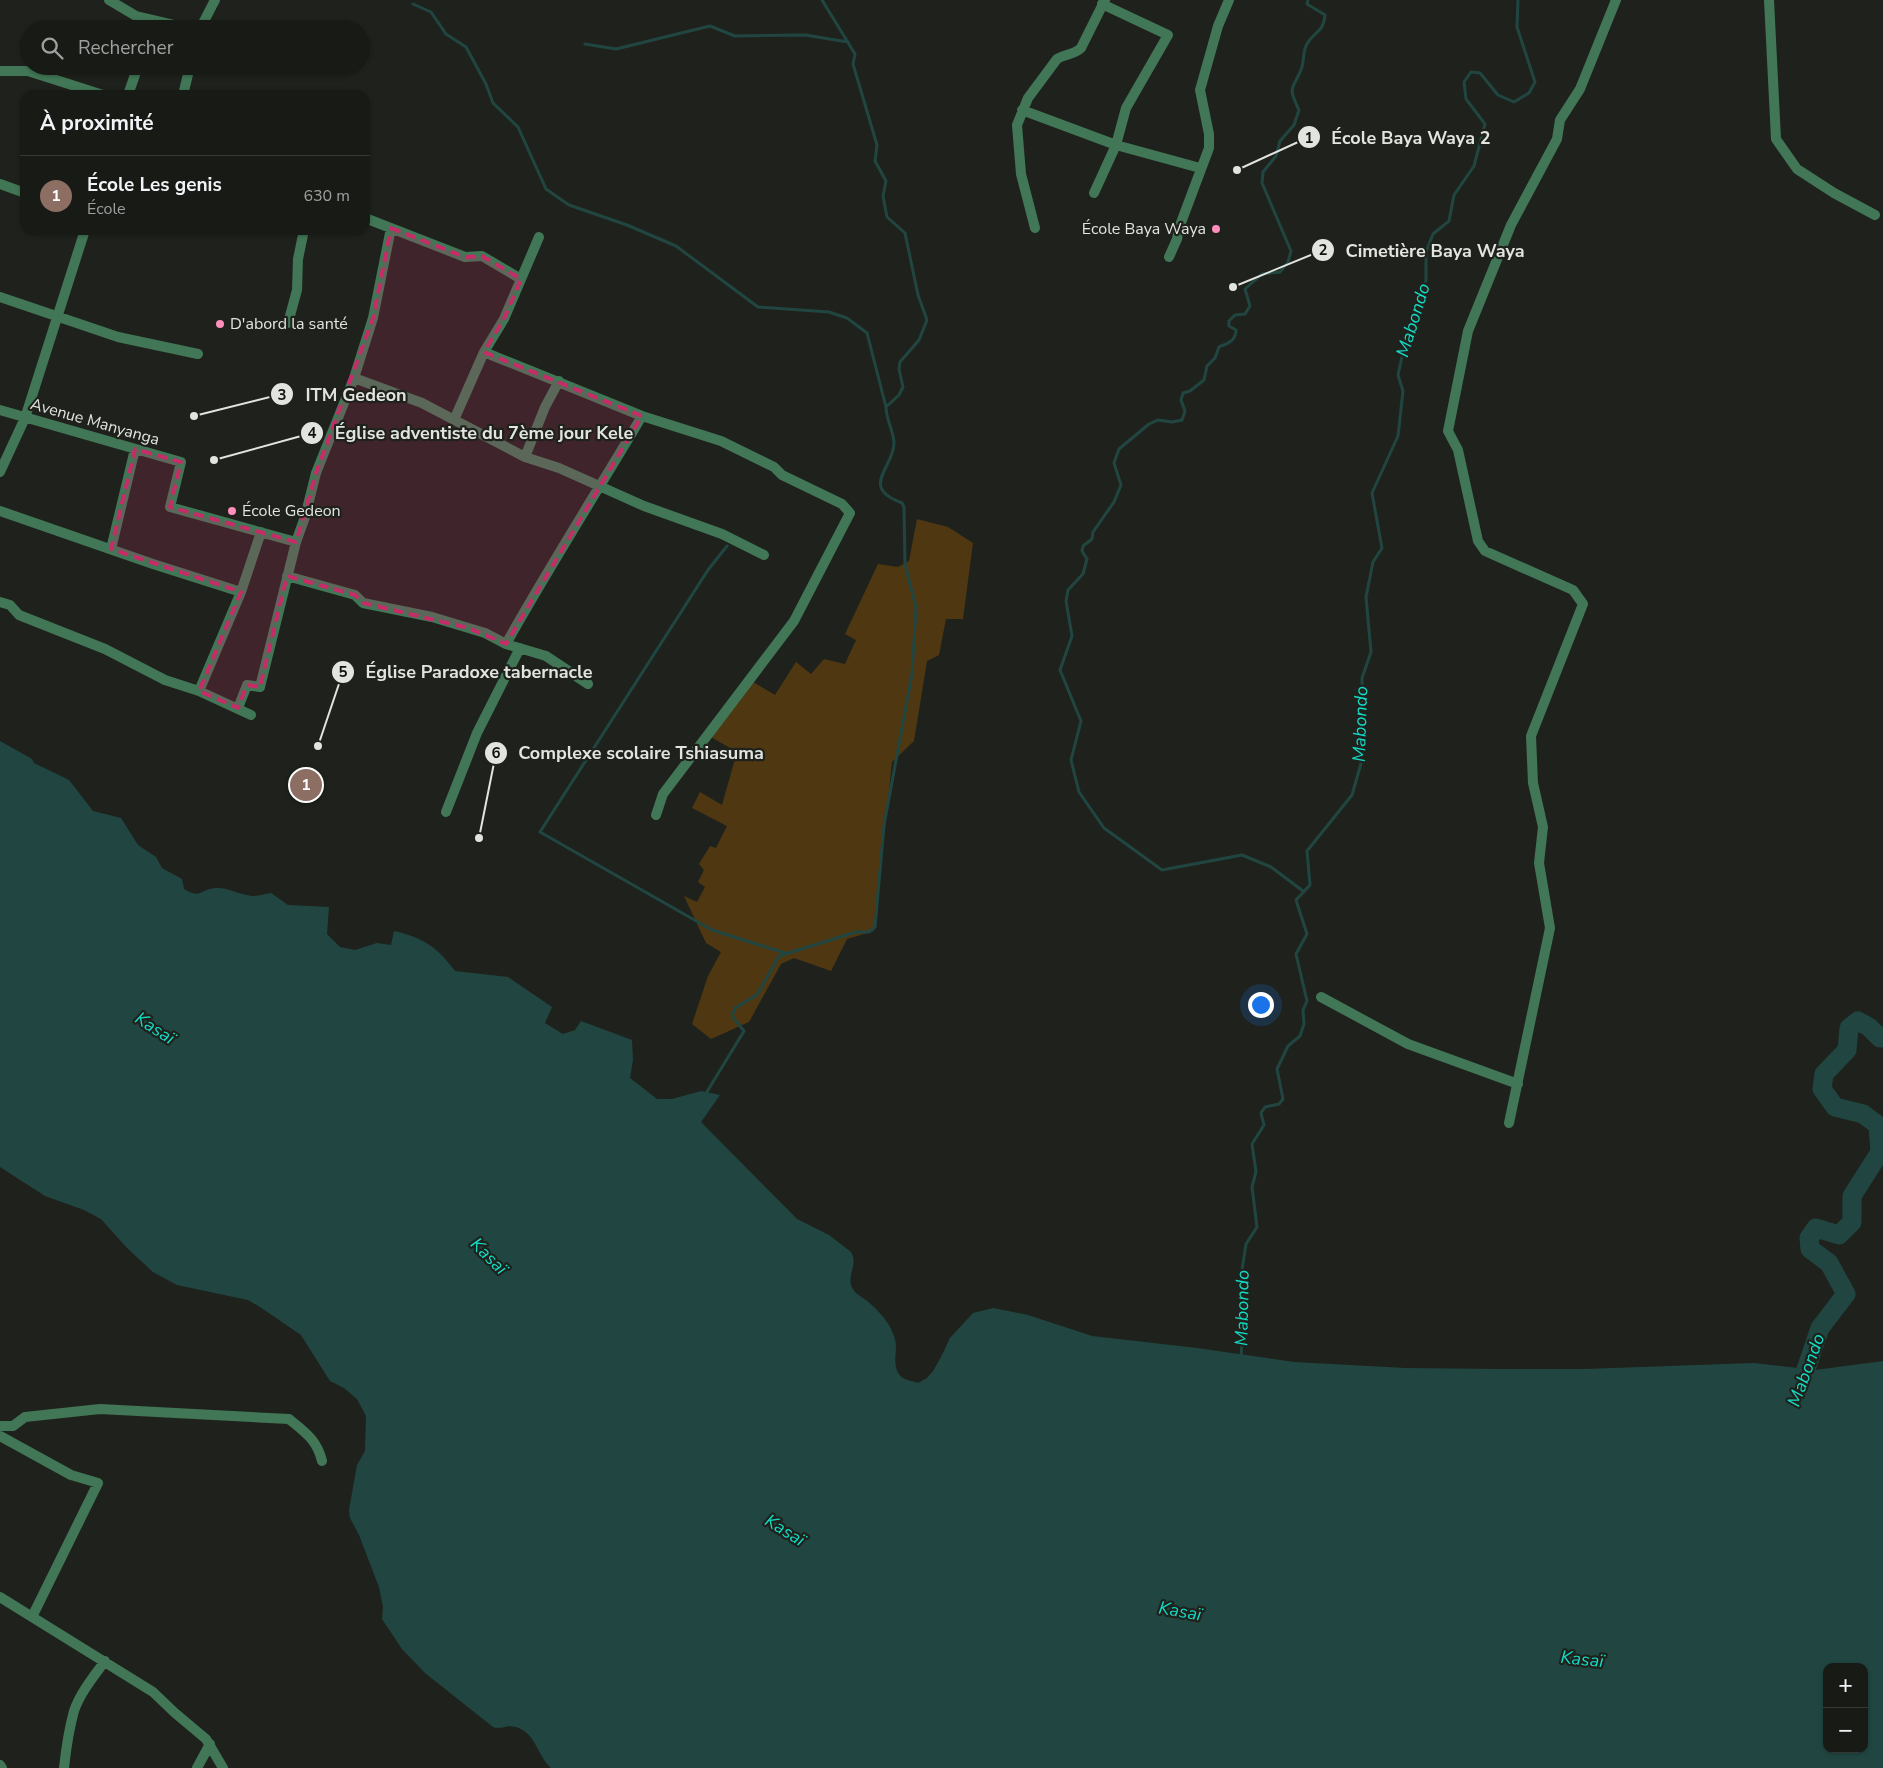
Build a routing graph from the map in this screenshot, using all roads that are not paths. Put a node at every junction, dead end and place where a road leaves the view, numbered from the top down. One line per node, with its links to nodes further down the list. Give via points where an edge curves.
1 (109, 0): 7 (street)
2 (214, 0): 8 (street)
3 (1229, 0): 19 (street, via 1200,90 1209,134 1209,148)
4 (1616, 0): 64 (street, via 1580,89 1560,120 1557,139 1511,225 1468,331 1448,431 1458,450 1478,541 1485,551 1573,590 1583,604 1531,736 1533,784 1543,827 1539,863 1550,928)
5 (1769, 0): 23 (street, via 1776,139 1797,169)
6 (1103, 2): 17 (street, via 1080,48 1057,59); 18 (street, via 1168,35 1126,108)
7 (144, 20)
8 (204, 20)
9 (0, 71): 10 (street)
10 (20, 71)
11 (40, 75): 14 (street)
12 (135, 75): 15 (street)
13 (188, 75): 16 (street)
14 (87, 90)
15 (130, 90)
16 (184, 90)
17 (1022, 110): 18 (street); 26 (street, via 1017,125 1021,174)
18 (1116, 146): 19 (street); 22 (street)
19 (1200, 168): 30 (street)
20 (0, 184): 21 (street)
21 (20, 191)
22 (1094, 193)
23 (1875, 215)
24 (370, 220): 25 (street)
25 (391, 228): 31 (street, via 465,257 482,256); 37 (street, via 373,318)
26 (1035, 228)
27 (83, 235): 33 (street)
28 (303, 235): 34 (street, via 297,290)
29 (539, 237): 31 (street)
30 (1169, 257)
31 (521, 279): 35 (street, via 504,319)
32 (0, 297): 33 (street)
33 (58, 316): 36 (street, via 118,337); 41 (street)
34 (288, 323)
35 (484, 352): 38 (street); 42 (street)
36 (198, 354)
37 (354, 378): 42 (street, via 422,403); 49 (street, via 316,473)
38 (559, 381): 40 (street); 44 (street)
39 (0, 410): 41 (street, Avenue Manyanga)
40 (642, 416): 46 (street); 62 (street, via 722,441 842,504 850,512 794,621 663,794)
41 (25, 418): 43 (street, Avenue Manyanga); 45 (street)
42 (454, 420): 44 (street)
43 (135, 449): 48 (street, Avenue Manyanga, via 181,462 170,507); 50 (street)
44 (525, 457): 46 (street)
45 (0, 472)
46 (600, 487): 51 (street, via 722,534); 55 (street)
47 (0, 511): 50 (street)
48 (261, 532): 49 (street); 53 (street)
49 (296, 542): 52 (street)
50 (111, 549): 53 (street)
51 (764, 554)
52 (287, 576): 55 (street, via 355,595 363,603 432,617 485,633); 59 (street, via 260,687 247,685)
53 (241, 592): 58 (street)
54 (0, 602): 58 (street, via 10,605 19,614 105,649 165,680)
55 (506, 644): 56 (street)
56 (520, 648): 57 (street, via 546,656); 61 (street, via 477,733)
57 (588, 684)
58 (199, 691): 59 (street)
59 (238, 708): 60 (street)
60 (252, 715)
61 (446, 812)
62 (656, 815)
63 (1321, 997): 64 (street, via 1408,1044)
64 (1518, 1084): 65 (street)
65 (1509, 1123)
66 (0, 1426): 68 (street, via 13,1426 25,1417 100,1409 288,1419 308,1435 319,1449)
67 (0, 1436): 70 (street, via 71,1475 98,1483)
68 (322, 1461)
69 (0, 1597): 70 (street)
70 (32, 1617): 71 (street)
71 (105, 1661): 72 (street, via 153,1692); 73 (street, via 75,1709)
72 (210, 1744): 74 (street); 75 (street)
73 (64, 1768)
74 (197, 1768)
75 (223, 1768)

